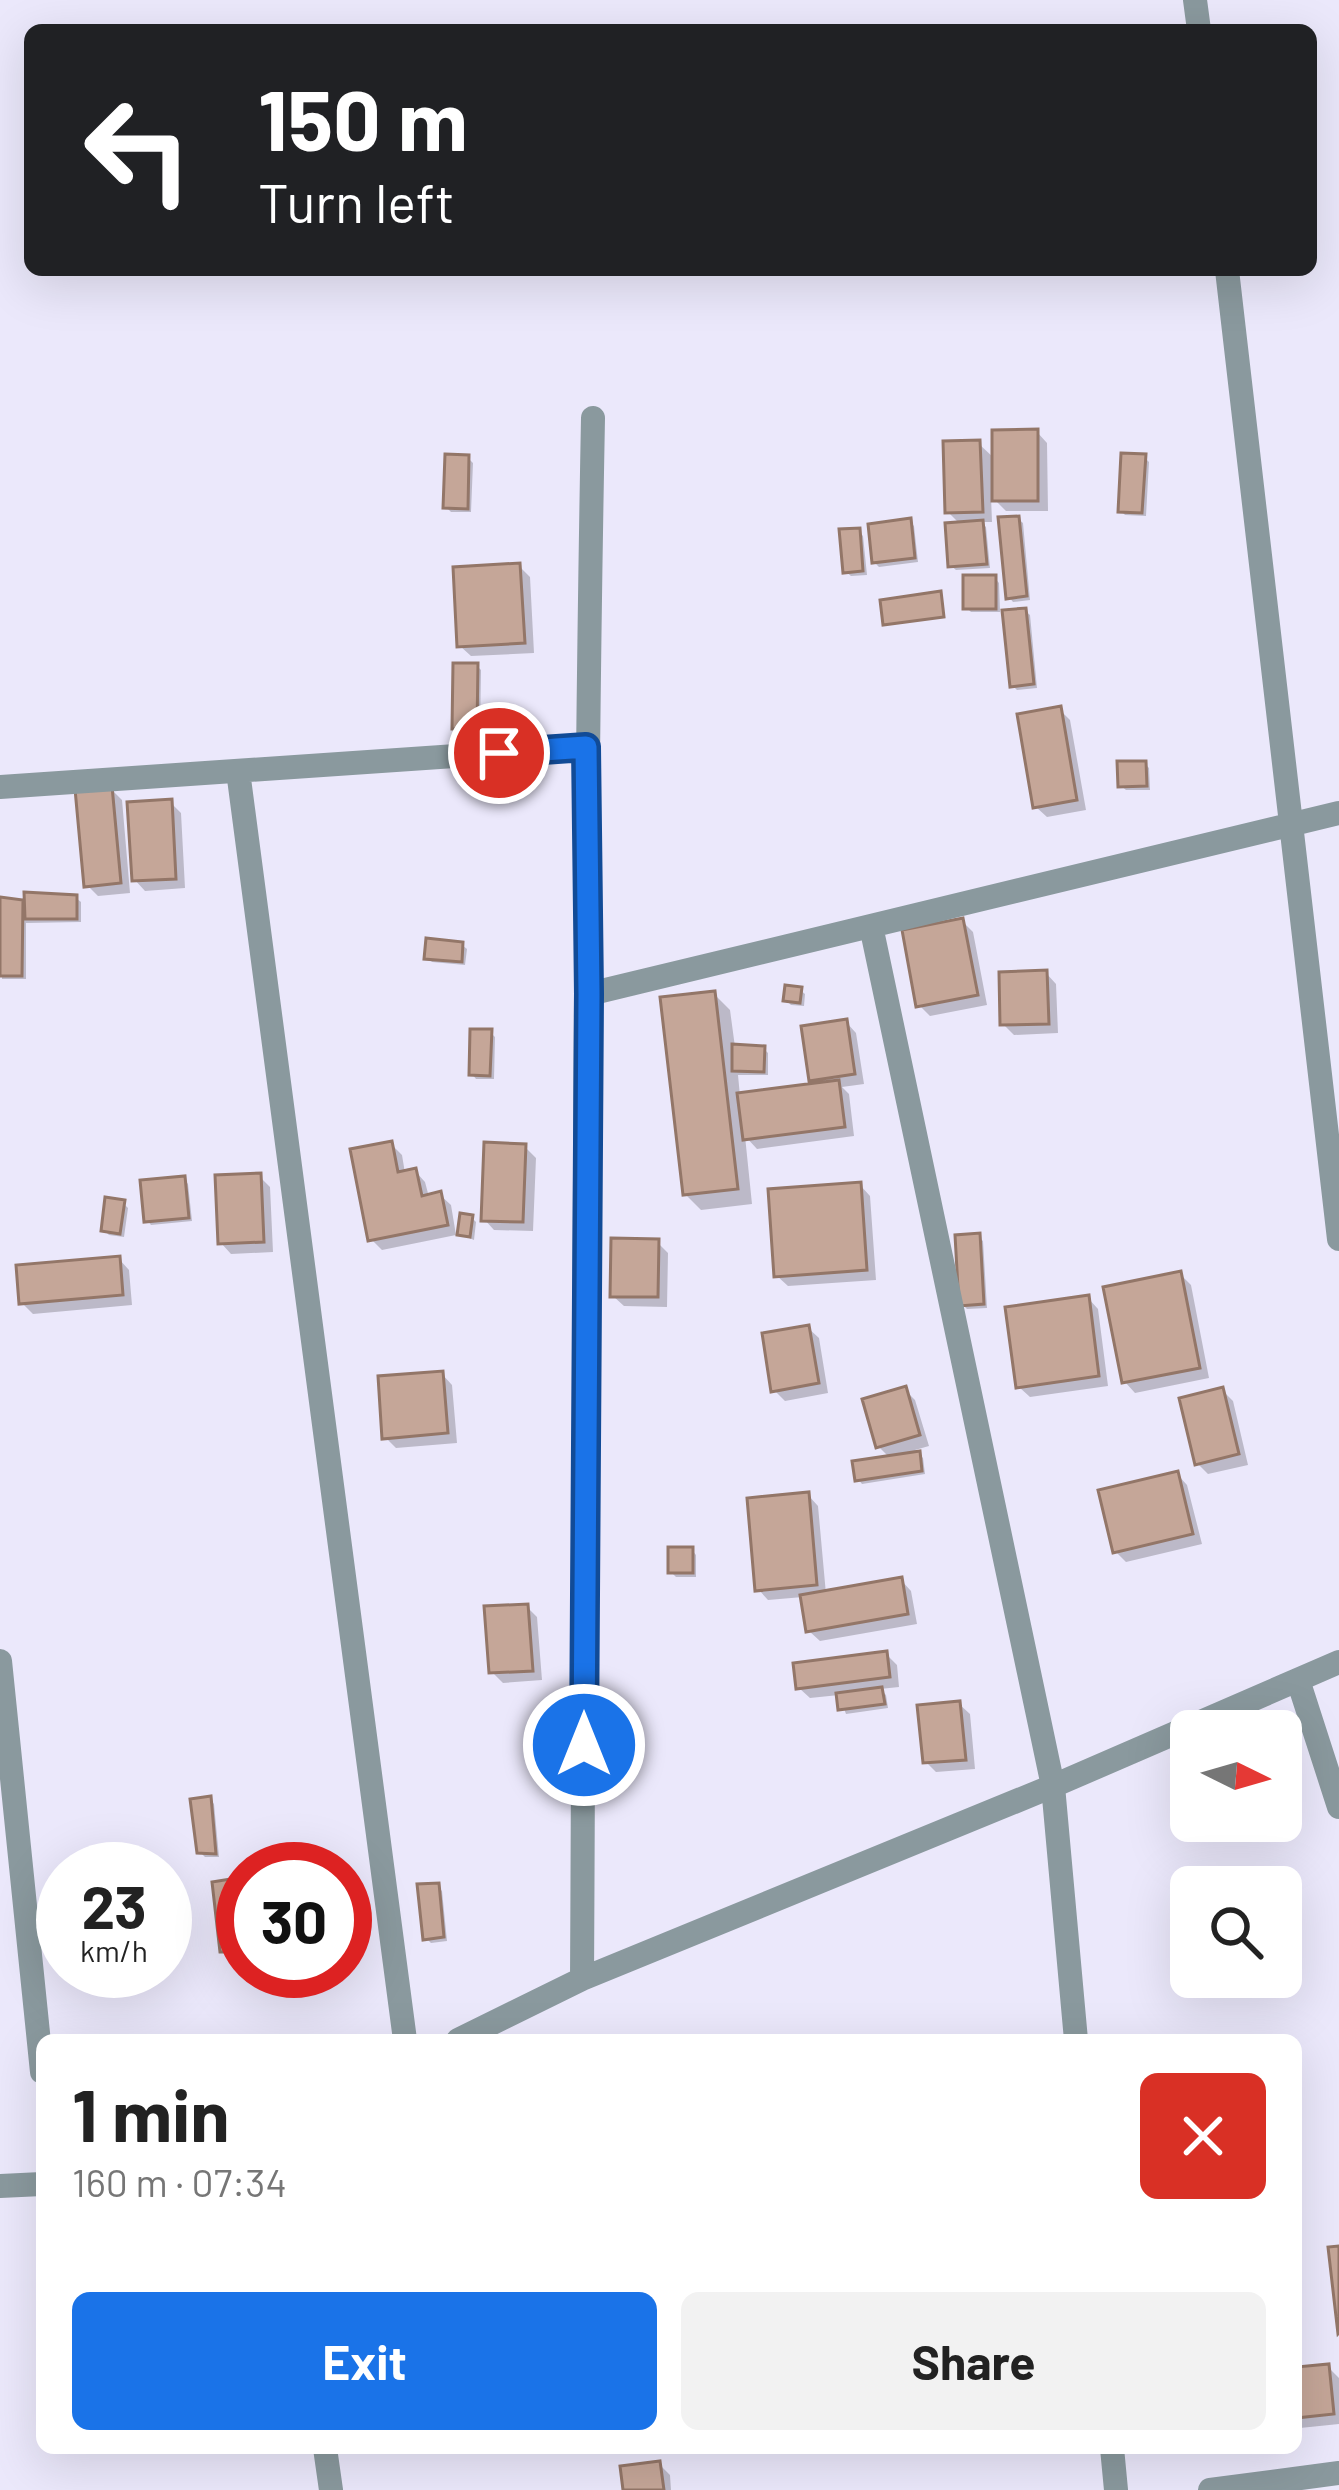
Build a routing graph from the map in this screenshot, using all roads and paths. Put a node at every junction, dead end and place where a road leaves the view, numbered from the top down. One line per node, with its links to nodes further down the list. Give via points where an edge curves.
1 (1228, 276): 7 (street)
2 (593, 418): 3 (street)
3 (586, 747): 4 (street); 9 (street)
4 (238, 770): 5 (street); 18 (street)
5 (0, 787)
6 (1339, 813): 7 (street)
7 (1293, 824): 8 (street); 10 (street)
8 (871, 926): 9 (street); 14 (street)
9 (589, 994): 16 (street)
10 (1339, 1239)
11 (0, 1660): 17 (street)
12 (1339, 1663): 13 (street)
13 (1298, 1680): 14 (street); 15 (street)
14 (1053, 1786): 16 (street); 20 (street)
15 (1339, 1808)
16 (582, 1979): 19 (street)
17 (38, 2034)
18 (404, 2034)
19 (470, 2034)
20 (1075, 2034)
21 (36, 2184): 22 (street)
22 (0, 2186)
23 (326, 2454): 26 (street)
24 (1113, 2454): 27 (street)
25 (1339, 2473): 28 (street)
26 (331, 2490)
27 (1116, 2490)
28 (1210, 2490)

